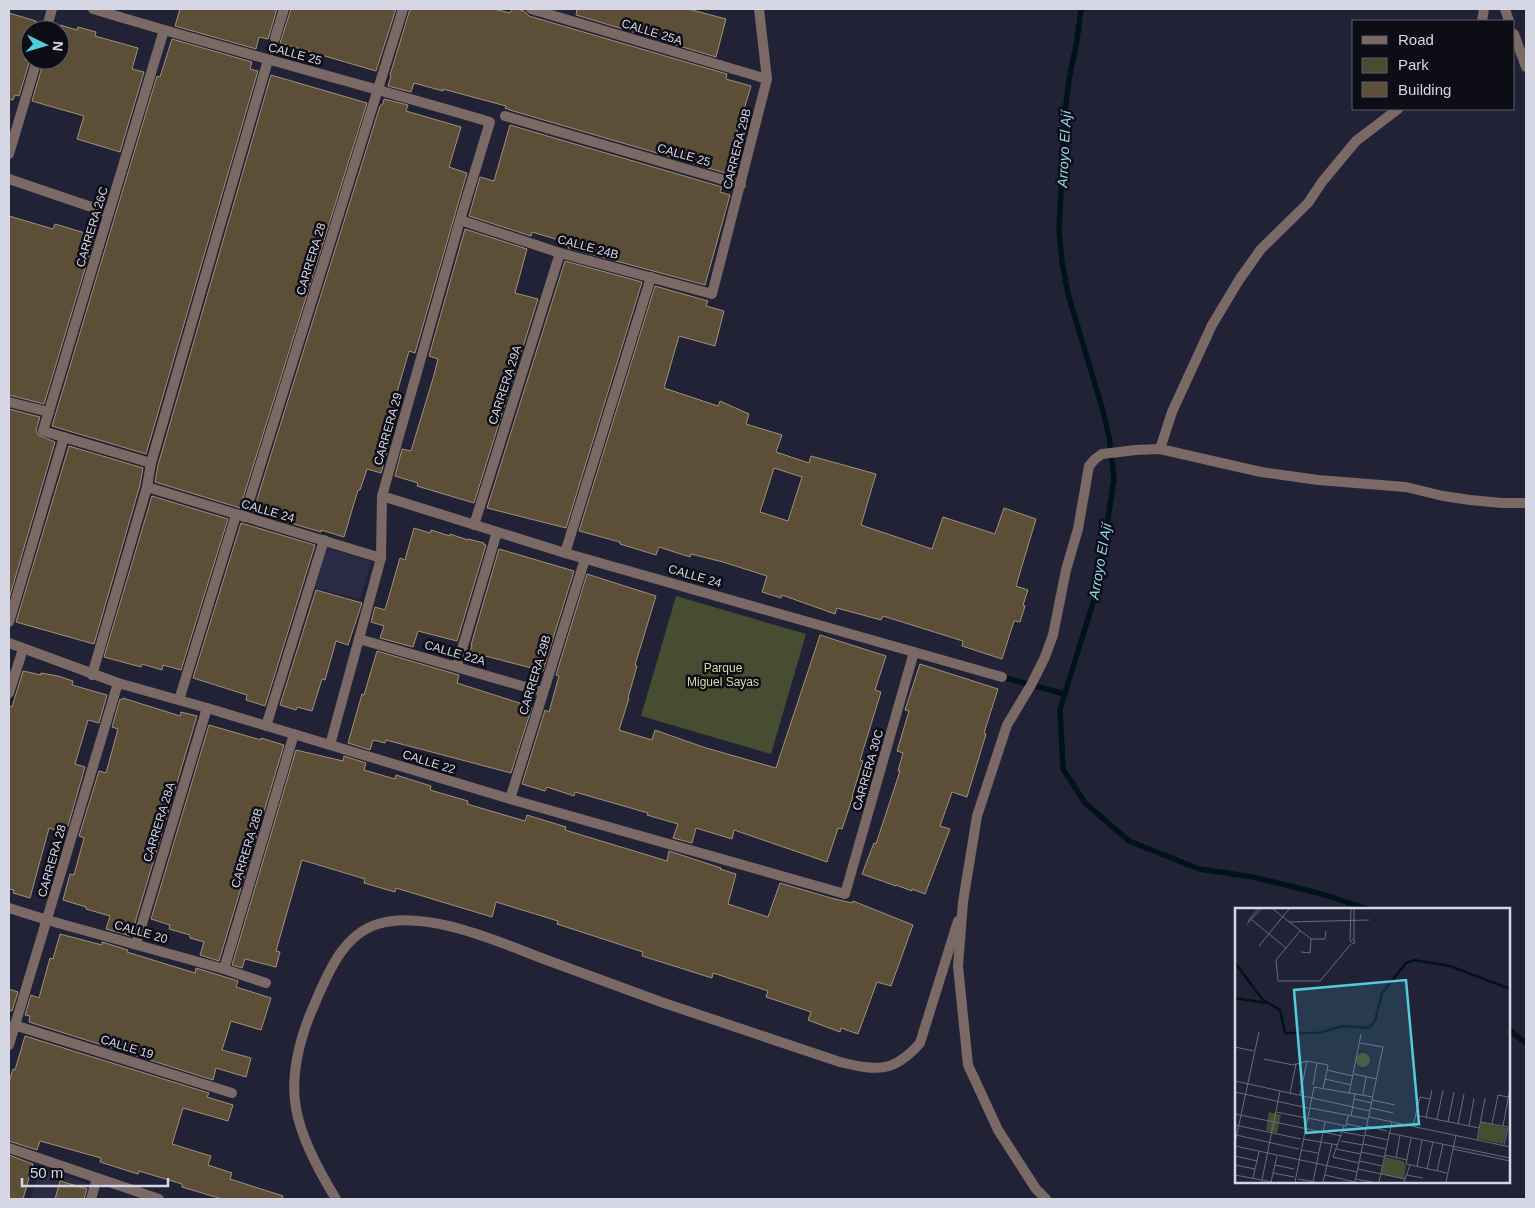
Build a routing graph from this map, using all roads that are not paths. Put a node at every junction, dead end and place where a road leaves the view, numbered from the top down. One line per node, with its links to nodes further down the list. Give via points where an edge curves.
1 (93, 9): 6 (street, CALLE 25)
2 (284, 9): 8 (street)
3 (403, 9): 13 (street, CARRERA 28)
4 (531, 9): 12 (street, CALLE 25A)
5 (759, 9): 12 (street, CARRERA 29B)
6 (164, 30): 9 (street, CALLE 25); 20 (street, CARRERA 26C)
7 (1515, 37): 10 (street)
8 (275, 38)
9 (268, 60): 13 (street, CALLE 25); 29 (street)
10 (1526, 67)
11 (34, 70): 17 (street)
12 (767, 79): 19 (street, CARRERA 29B)
13 (377, 88): 16 (street, CALLE 25); 33 (street, CARRERA 28)
14 (1397, 110): 28 (street, via 1356,141 1308,203 1261,249 1239,280 1208,334 1172,412)
15 (505, 116): 19 (street, CALLE 25)
16 (490, 122): 21 (street, CARRERA 29)
17 (9, 154)
18 (9, 179): 20 (street)
19 (740, 185): 24 (street, CARRERA 29B)
20 (109, 213): 26 (street, CARRERA 26C)
21 (460, 220): 22 (street, CALLE 24B); 31 (street, CARRERA 29)
22 (560, 252): 23 (street, CALLE 24B); 34 (street, CARRERA 29A)
23 (651, 277): 24 (street, CALLE 24B); 37 (street)
24 (712, 294)
25 (9, 402): 26 (street)
26 (49, 412): 27 (street, CARRERA 26C, via 43,431)
27 (64, 437): 29 (street); 40 (street)
28 (1160, 449): 32 (street, via 1271,474 1406,487 1470,500); 58 (street, via 1102,454 1090,466 1078,529 1045,657 1007,725 977,816)
29 (151, 463): 30 (street)
30 (147, 487): 33 (street, CALLE 24); 46 (street)
31 (382, 496): 34 (street, CALLE 24); 38 (street, CARRERA 29)
32 (1526, 503)
33 (240, 516): 36 (street, CALLE 24); 51 (street, CARRERA 28)
34 (474, 525): 35 (street, CALLE 24)
35 (497, 532): 37 (street, CALLE 24); 45 (street)
36 (324, 540): 38 (street, CALLE 24); 53 (street)
37 (565, 553): 39 (street, CALLE 24)
38 (381, 558): 41 (street, CARRERA 29)
39 (585, 558): 44 (street, CALLE 24); 49 (street, CARRERA 29B)
40 (9, 622)
41 (359, 639): 45 (street, CALLE 22A); 55 (street, CARRERA 29)
42 (9, 643): 43 (street, CALLE 22)
43 (23, 648): 46 (street, CALLE 22); 50 (street)
44 (914, 652): 47 (street, CALLE 24); 57 (street, CARRERA 30C)
45 (456, 666): 49 (street, CALLE 22A)
46 (92, 674): 48 (street, CALLE 22)
47 (1002, 677)
48 (118, 683): 51 (street, CALLE 22); 60 (street, CARRERA 28)
49 (543, 692): 56 (street, CARRERA 29B)
50 (9, 693)
51 (178, 700): 52 (street, CALLE 22)
52 (207, 708): 53 (street, CALLE 22); 61 (street, CARRERA 28A)
53 (266, 726): 54 (street, CALLE 22)
54 (294, 734): 55 (street, CALLE 22); 62 (street, CARRERA 28B)
55 (330, 745): 56 (street, CALLE 22)
56 (510, 799): 57 (street, CALLE 22)
57 (845, 894)
58 (963, 902): 71 (street, via 920,1043 898,1064 882,1068 840,1062 445,925 398,920 359,932 346,944 324,981 298,1051 295,1106 300,1124); 72 (street, via 958,966 968,1065 998,1130)
59 (9, 908): 60 (street, CALLE 20)
60 (48, 920): 61 (street, CALLE 20); 64 (street, CARRERA 28)
61 (136, 944): 62 (street, CALLE 20)
62 (224, 969): 63 (street, CALLE 20)
63 (266, 983)
64 (14, 1025): 65 (street, CARRERA 28); 66 (street, CALLE 19)
65 (9, 1045)
66 (232, 1093)
67 (9, 1148): 68 (street)
68 (97, 1178): 69 (street); 70 (street)
69 (91, 1199)
70 (159, 1199)
71 (336, 1199)
72 (1046, 1199)

